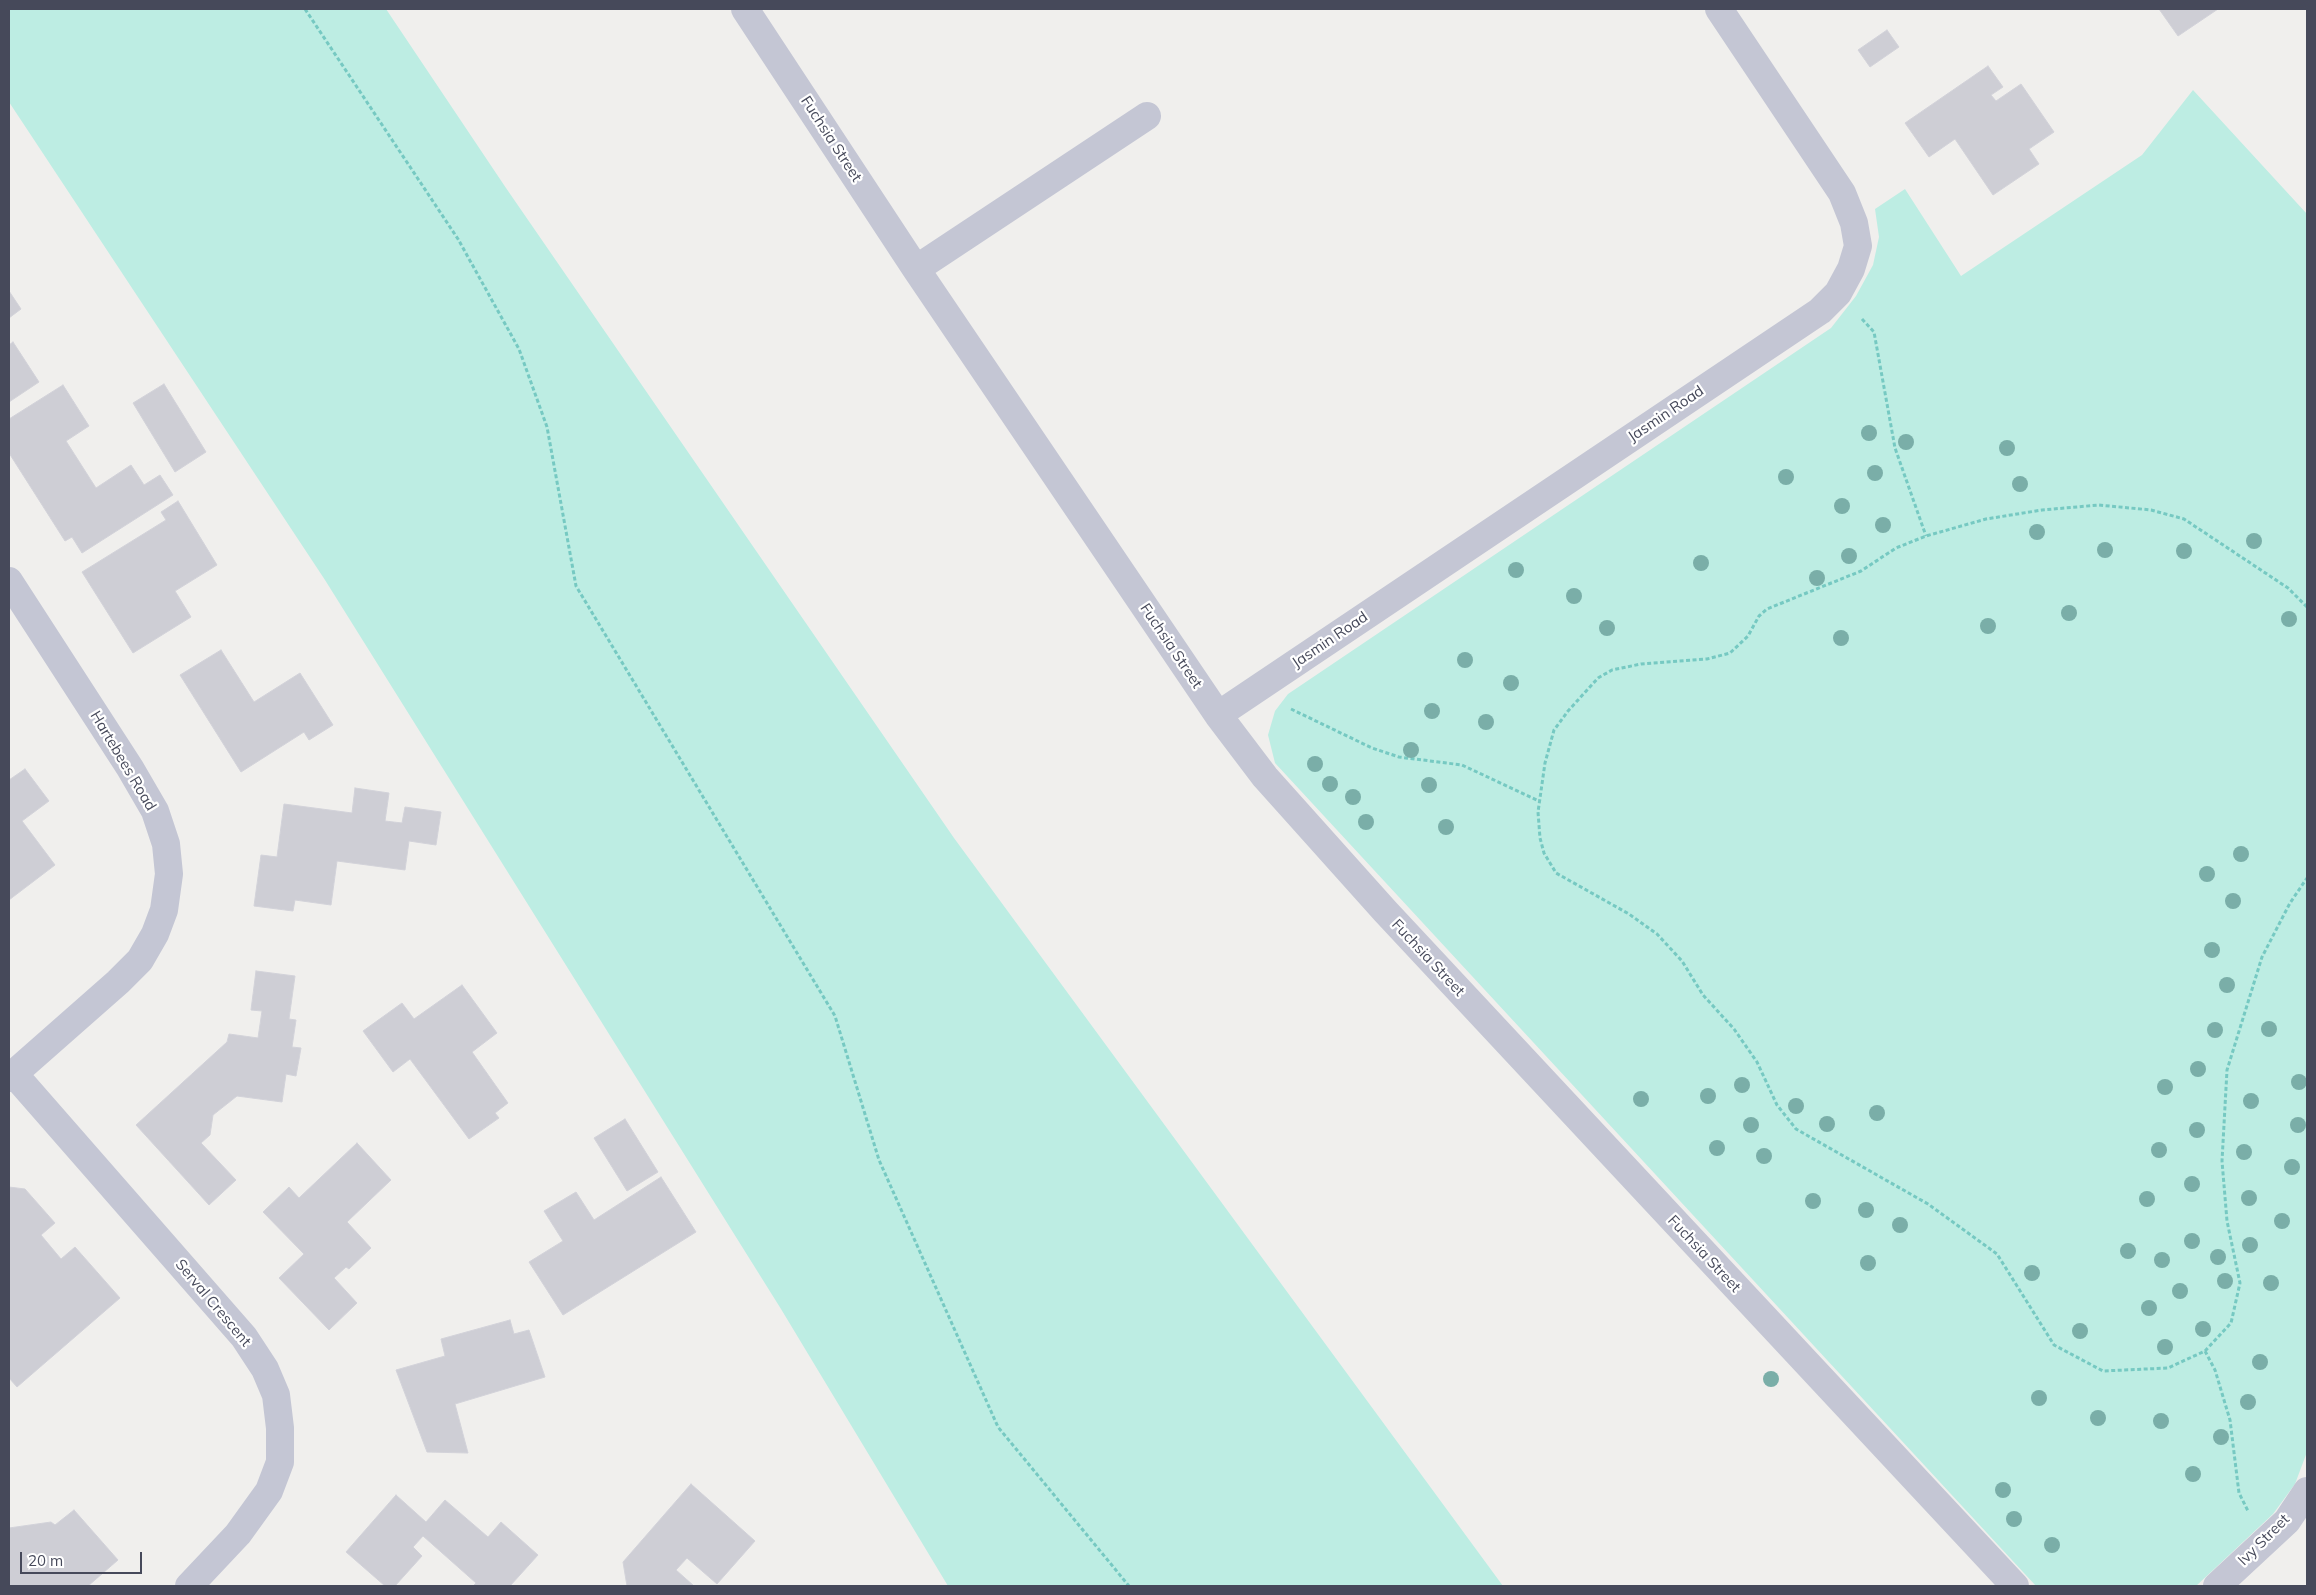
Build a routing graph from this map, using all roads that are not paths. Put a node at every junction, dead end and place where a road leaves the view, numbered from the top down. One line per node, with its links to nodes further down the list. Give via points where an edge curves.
1 (745, 9): 4 (street, Fuchsia Street)
2 (1719, 9): 6 (street, Jasmin Road, via 1842,193 1854,223 1858,246 1851,269 1838,293 1820,311)
3 (1147, 116): 4 (street)
4 (916, 269): 6 (street, Fuchsia Street)
5 (9, 581): 7 (street, Hartebees Road, via 155,812 166,844 169,874 164,910 140,960)
6 (1218, 715): 10 (street, Fuchsia Street, via 1265,777 1385,912)
7 (11, 1076): 9 (street, Serval Crescent, via 244,1336 265,1369 276,1396 280,1462 269,1491 238,1534)
8 (2307, 1491): 11 (street, Ivy Street, via 2287,1521)
9 (189, 1586)
10 (2015, 1586)
11 (2217, 1586)

